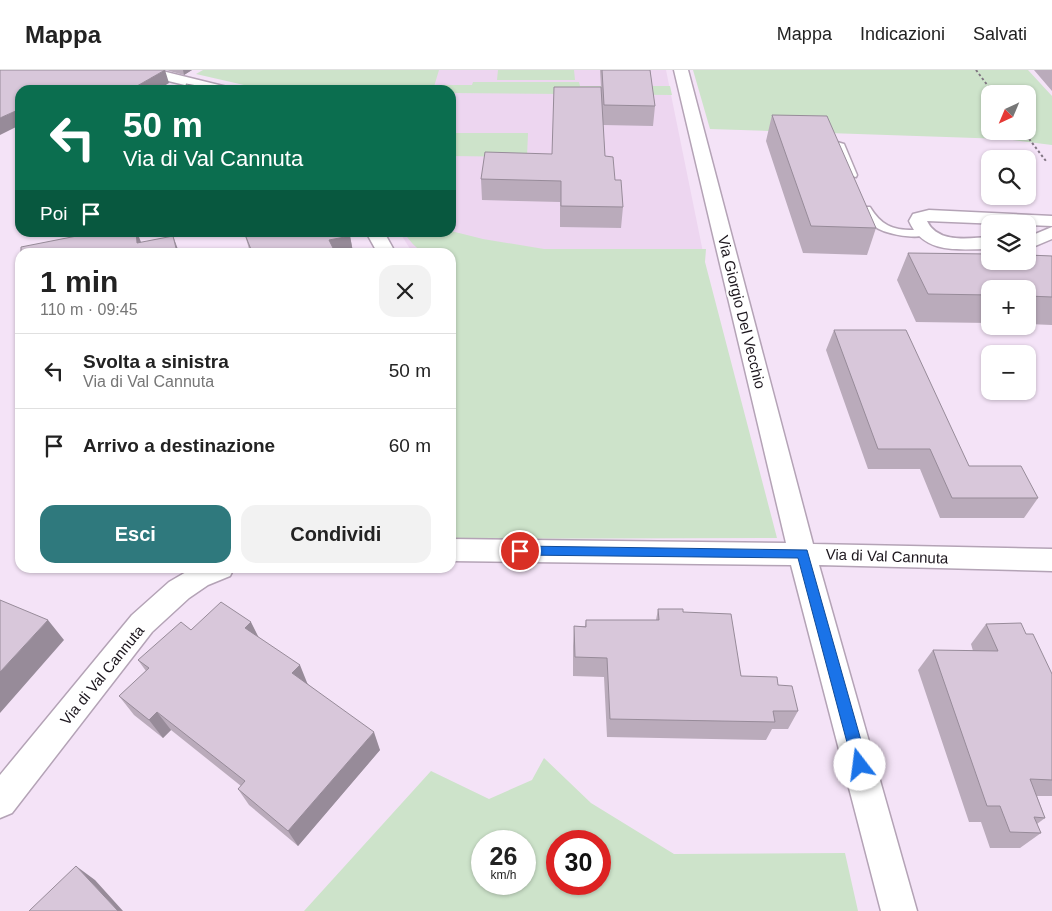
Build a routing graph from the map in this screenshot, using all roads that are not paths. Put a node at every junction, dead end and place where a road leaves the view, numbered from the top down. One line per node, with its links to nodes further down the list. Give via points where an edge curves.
1 (141, 70): 3 (street)
2 (681, 70): 13 (street, Via Giorgio Del Vecchio)
3 (202, 85)
4 (840, 144): 7 (lane, via 872,220 881,228 896,232)
5 (1052, 221): 7 (street, via 929,215 918,221)
6 (1052, 232): 9 (street)
7 (924, 233): 10 (street, via 938,241)
8 (378, 237): 11 (street)
9 (1036, 240)
10 (981, 243)
11 (384, 248)
12 (456, 550): 13 (street, Via di Val Cannuta)
13 (802, 554): 14 (street, Via di Val Cannuta); 17 (street, Via Giorgio Del Vecchio)
14 (1052, 560)
15 (207, 573): 16 (street, Via di Val Cannuta, via 180,589 140,628)
16 (0, 801)
17 (900, 911)

